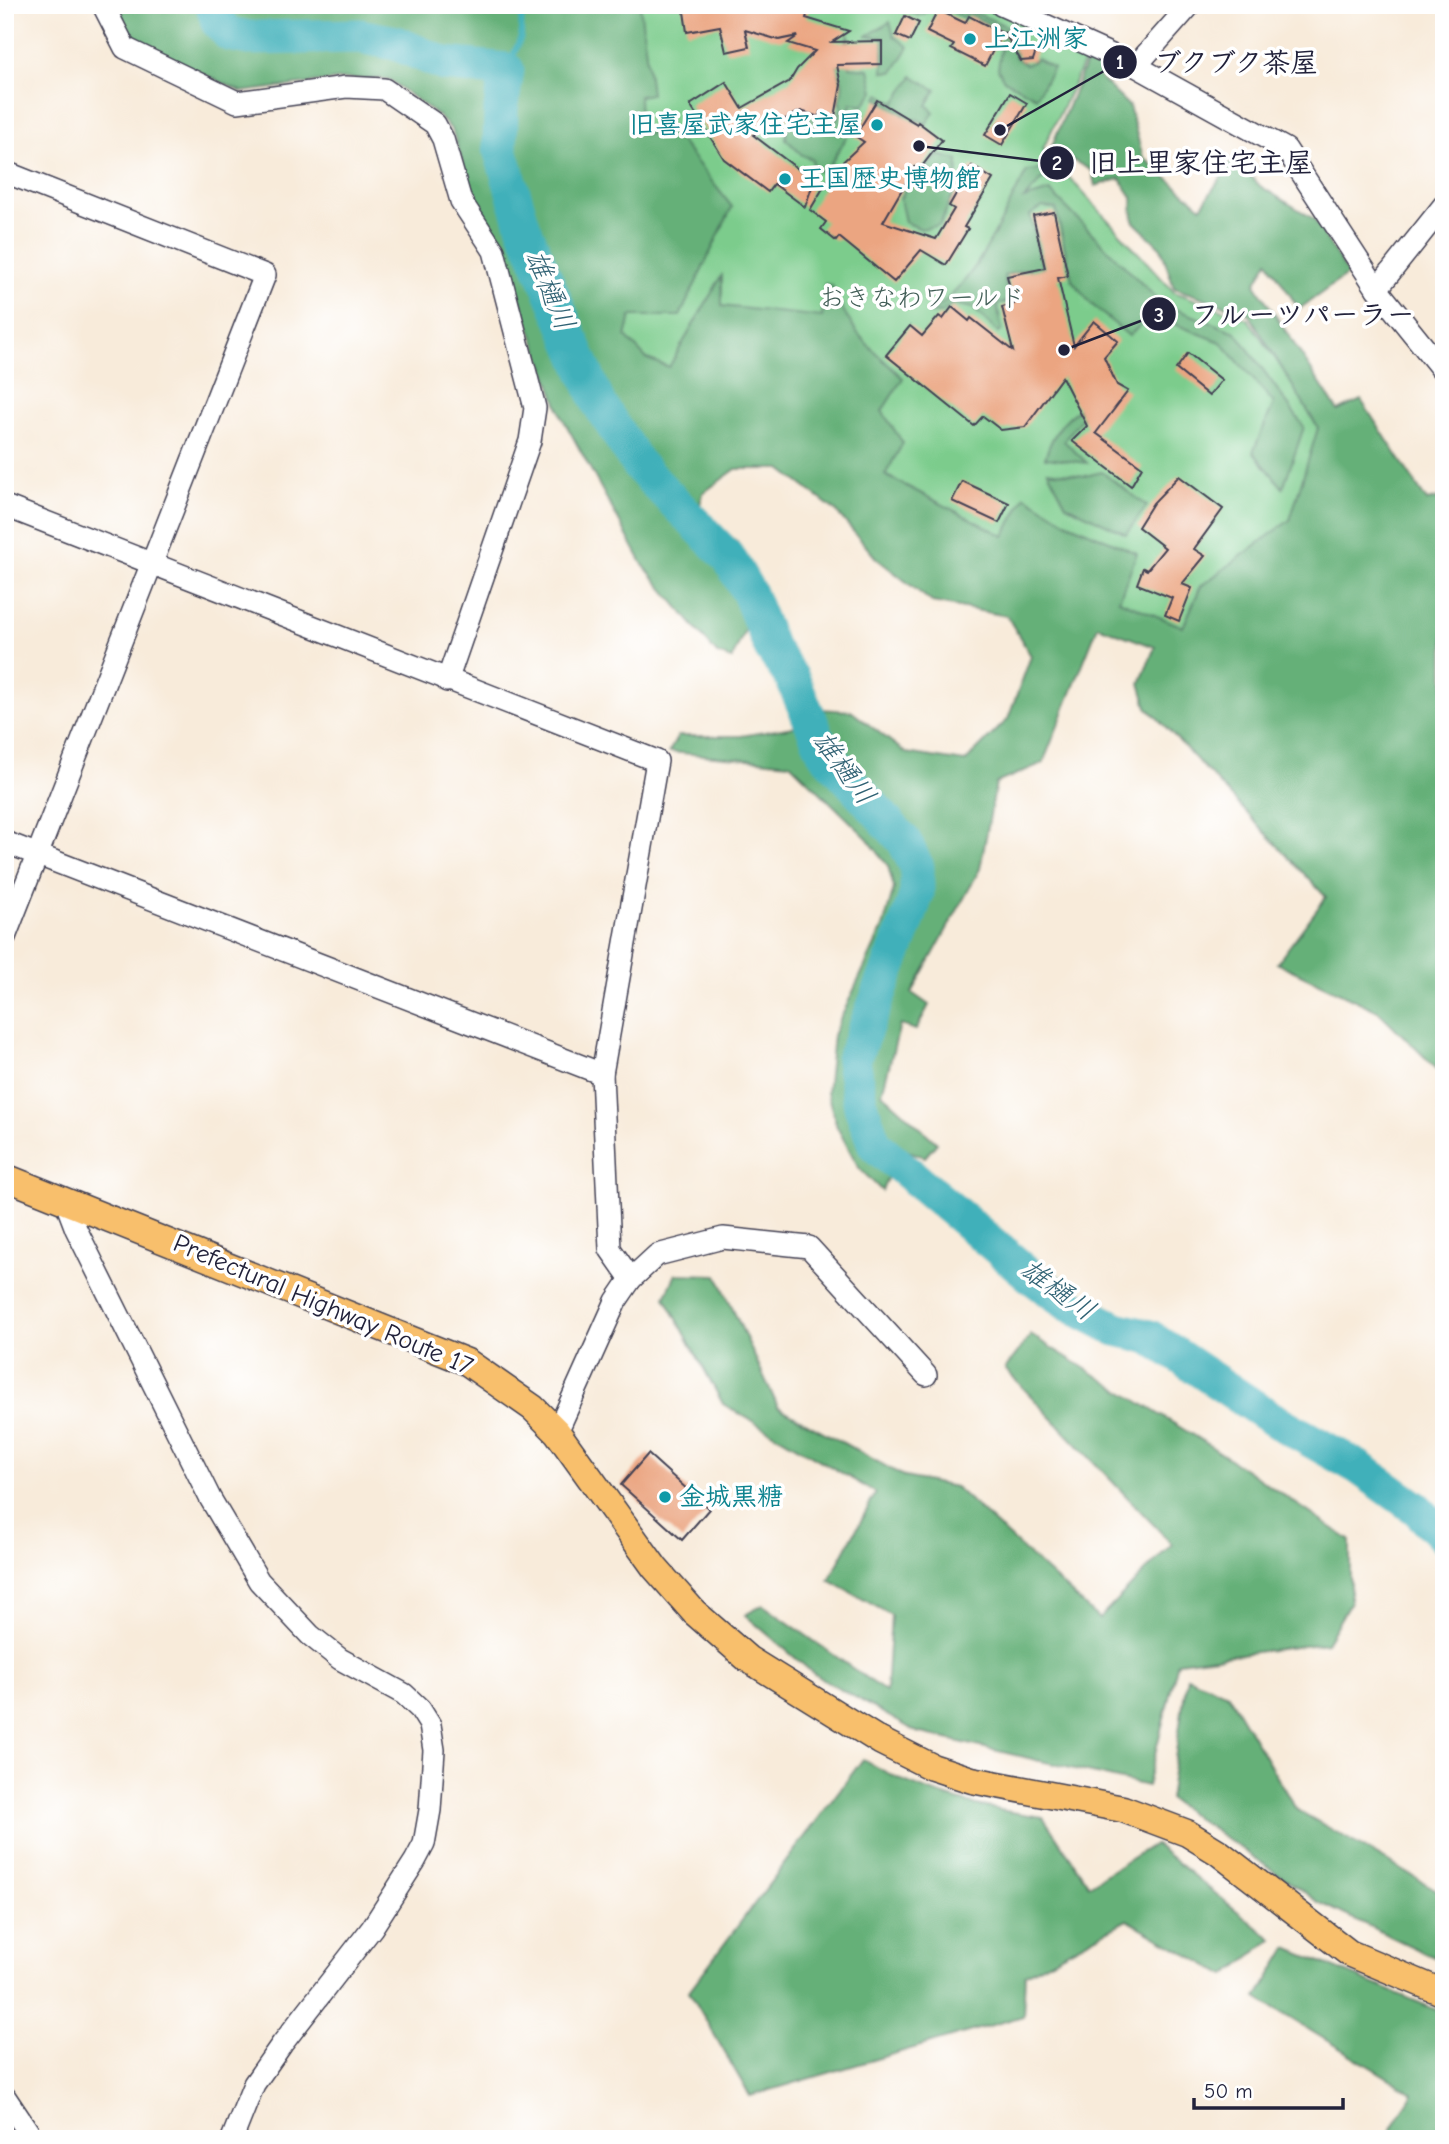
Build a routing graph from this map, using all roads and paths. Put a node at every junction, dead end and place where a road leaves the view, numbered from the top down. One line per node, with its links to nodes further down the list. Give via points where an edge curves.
1 (103, 5): 11 (street, via 125,48 237,102 346,87 384,89 435,124 443,139 461,201 494,251 535,408 530,441)
2 (1001, 5): 4 (street)
3 (1190, 5): 4 (street)
4 (1136, 66): 7 (street, via 1286,149)
5 (5, 172): 10 (street, via 265,275)
6 (1444, 205): 7 (street)
7 (1377, 289): 8 (street)
8 (1444, 372)
9 (5, 506): 10 (street)
10 (152, 564): 11 (street); 13 (street)
11 (447, 681): 15 (street, via 657,761)
12 (5, 842): 13 (street)
13 (38, 855): 14 (street); 15 (street)
14 (5, 937)
15 (602, 1074): 18 (street, via 610,1249)
16 (5, 1177): 17 (main road, Prefectural Highway Route 17)
17 (65, 1200): 20 (main road, Prefectural Highway Route 17, via 467,1362 533,1408); 24 (street, via 210,1498 259,1581 310,1635 340,1659 404,1694 420,1709 430,1725 435,1750 424,1844 372,1928 254,2084)
18 (631, 1279): 19 (street, via 657,1255 723,1238 809,1247); 20 (street, via 616,1301)
19 (926, 1375)
20 (558, 1432): 21 (main road, Prefectural Highway Route 17, via 655,1568 694,1612 748,1659 822,1706 932,1768 1123,1809 1187,1833 1349,1953)
21 (1444, 1993)
22 (5, 2097): 23 (street)
23 (33, 2139)
24 (232, 2139)

